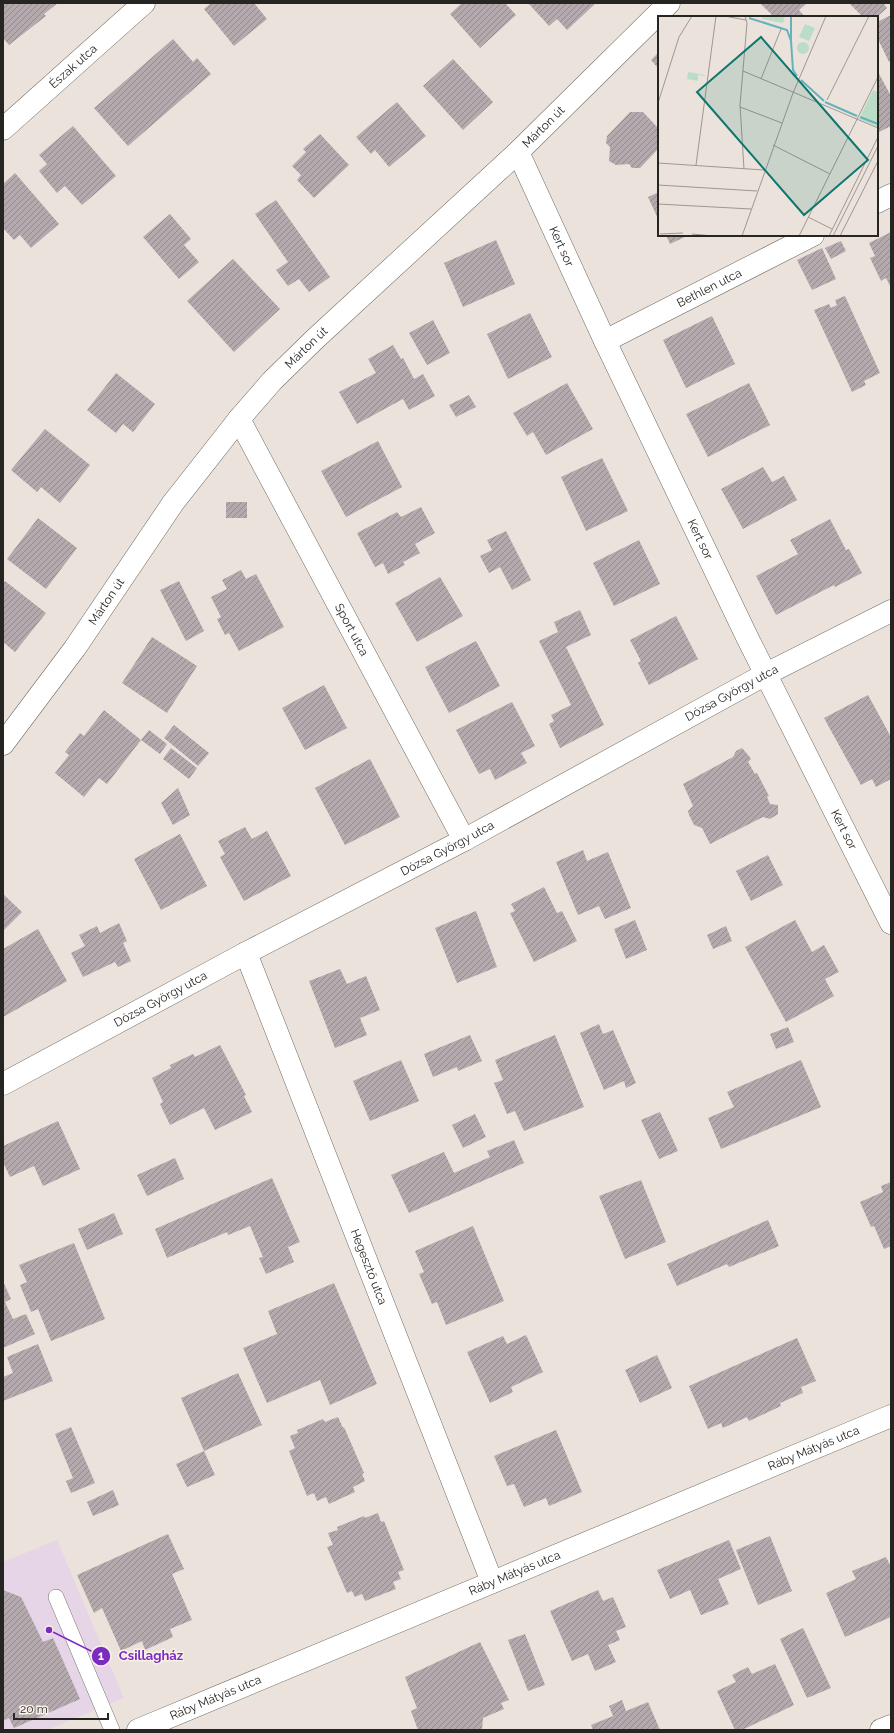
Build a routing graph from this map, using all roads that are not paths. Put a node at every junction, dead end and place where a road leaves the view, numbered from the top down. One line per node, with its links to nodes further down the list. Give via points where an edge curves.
1 (144, 3): 3 (street, Észak utca)
2 (669, 3): 4 (street, Márton út)
3 (3, 129)
4 (518, 152): 8 (street, Kert sor); 9 (street, Márton út, via 315,339 272,381)
5 (891, 195): 6 (street)
6 (878, 202)
7 (810, 236): 8 (street, Bethlen utca)
8 (605, 341): 11 (street, Kert sor)
9 (239, 419): 12 (street, Márton út, via 173,503 75,648); 13 (street, Sport utca)
10 (891, 612): 11 (street, Dózsa György utca)
11 (766, 674): 13 (street, Dózsa György utca); 14 (street, Kert sor)
12 (3, 744)
13 (464, 840): 15 (street, Dózsa György utca)
14 (891, 923)
15 (246, 953): 16 (street, Dózsa György utca); 18 (street, Hegesztő utca)
16 (3, 1084)
17 (891, 1416): 18 (street, Ráby Mátyás utca)
18 (492, 1582): 22 (street, Ráby Mátyás utca)
19 (56, 1597): 21 (lane)
20 (891, 1726): 23 (street)
21 (112, 1730)
22 (138, 1730)
23 (881, 1730)

